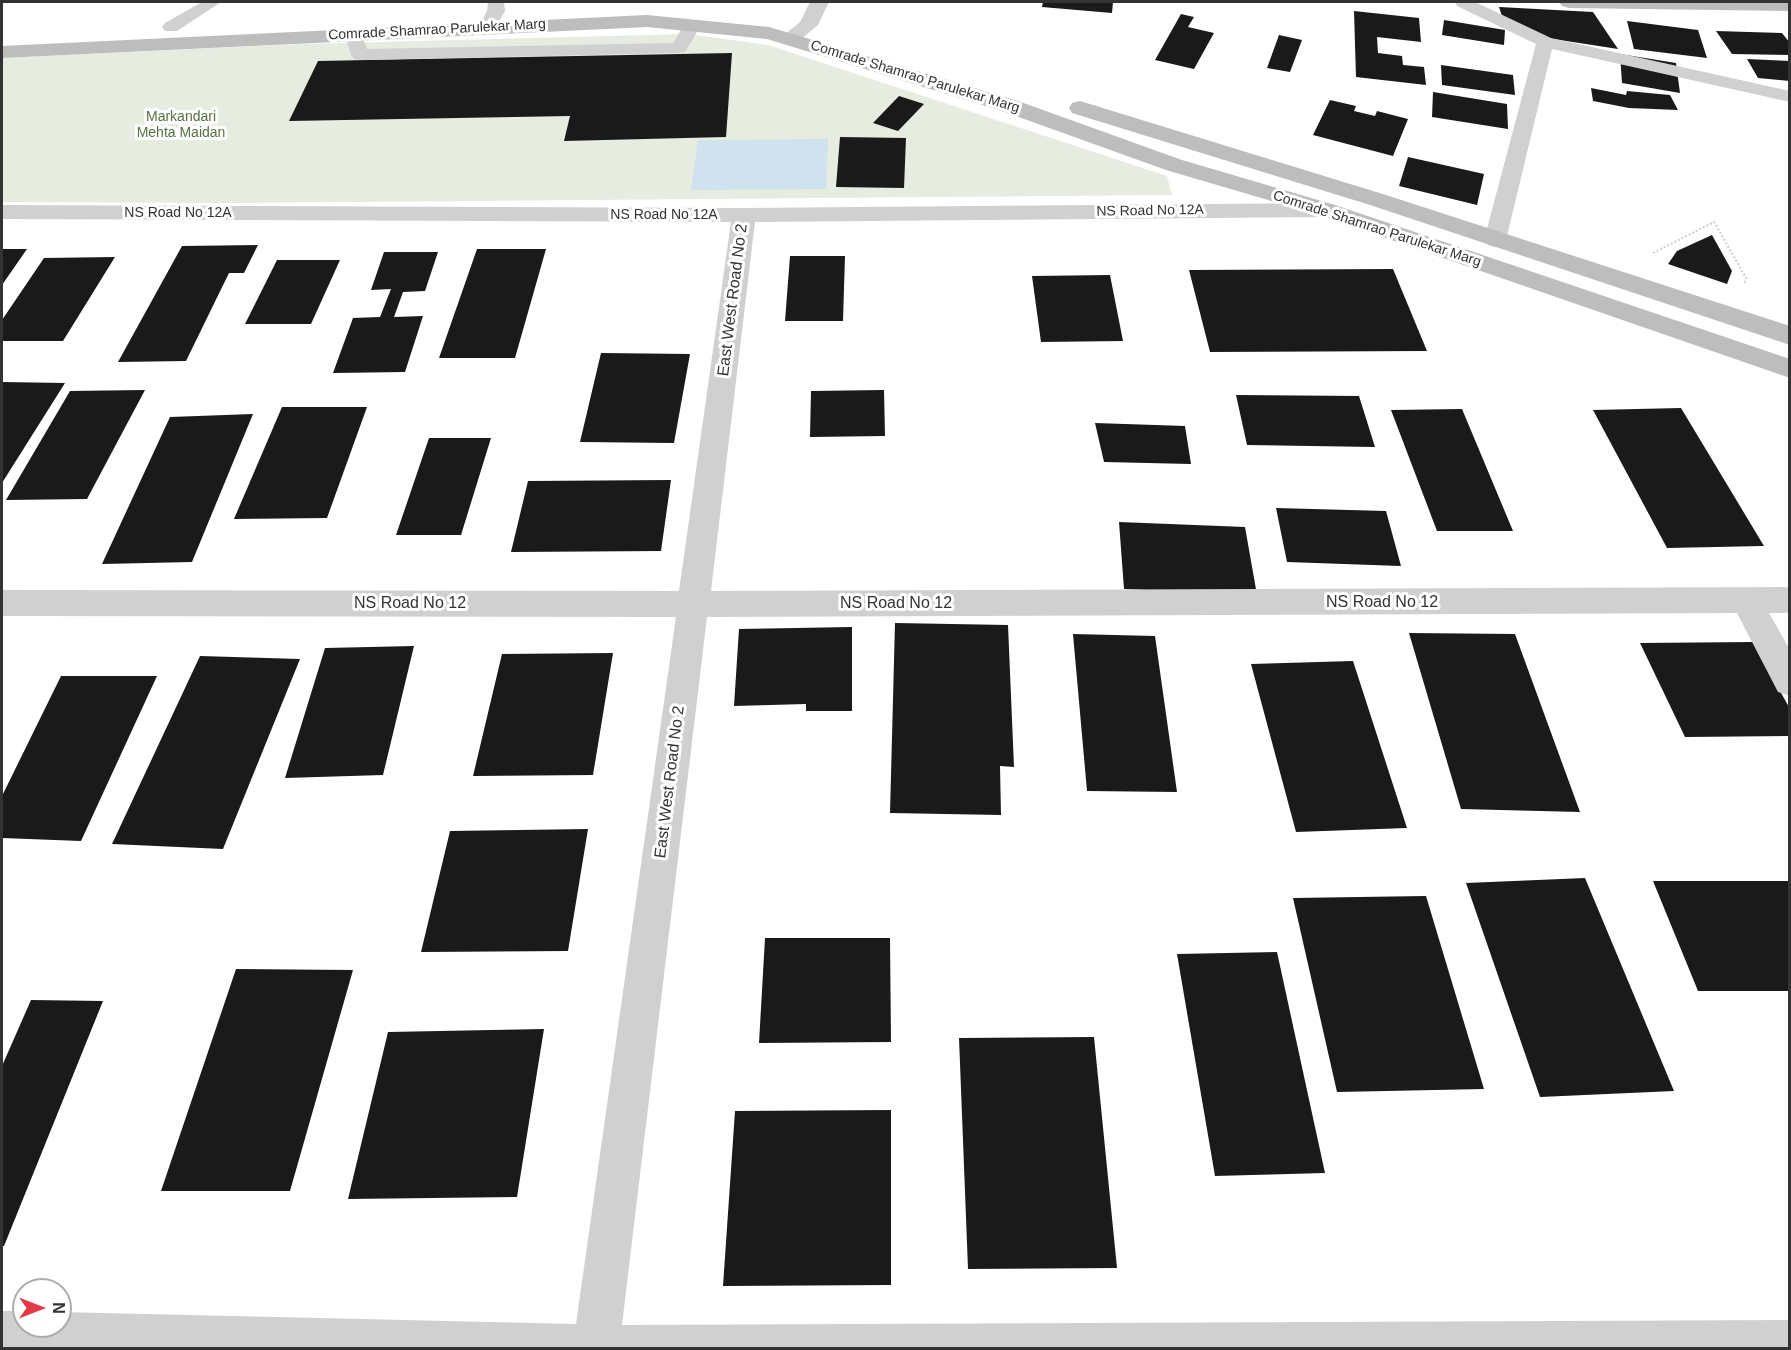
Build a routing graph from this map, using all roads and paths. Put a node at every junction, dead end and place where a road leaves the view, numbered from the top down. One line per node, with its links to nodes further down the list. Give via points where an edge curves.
1 (213, 2): 9 (lane)
2 (819, 2): 8 (street)
3 (1463, 2): 13 (lane)
4 (1569, 2): 5 (street)
5 (1790, 5)
6 (493, 14): 7 (street, Comrade Shamrao Parulekar Marg); 8 (street, Comrade Shamrao Parulekar Marg, via 644,7); 9 (street, Comrade Shamrao Parulekar Marg); 11 (street, Comrade Shamrao Parulekar Marg)
7 (693, 25): 11 (lane, via 679,48 360,55); 12 (street, Comrade Shamrao Parulekar Marg, via 769,33)
8 (808, 25): 12 (street); 19 (street, Comrade Shamrao Parulekar Marg, via 1367,196)
9 (171, 27): 10 (street, Comrade Shamrao Parulekar Marg)
10 (2, 34)
11 (354, 34): 14 (street, Comrade Shamrao Parulekar Marg)
12 (789, 39): 16 (street, Comrade Shamrao Parulekar Marg, via 1010,106 1174,165)
13 (1545, 42): 15 (lane); 19 (lane)
14 (2, 52)
15 (1790, 97)
16 (1327, 210): 18 (street, NS Road No 12A); 23 (street, Comrade Shamrao Parulekar Marg)
17 (2, 212): 18 (street, NS Road No 12A)
18 (744, 215): 27 (street, East West Road No 2)
19 (1495, 240): 20 (street, Comrade Shamrao Parulekar Marg)
20 (1634, 285): 21 (street, Comrade Shamrao Parulekar Marg); 21 (path, via 1654,251 1714,222 1746,278)
21 (1734, 318): 22 (street, Comrade Shamrao Parulekar Marg)
22 (1790, 336)
23 (1790, 369)
24 (1790, 600): 25 (street, NS Road No 12)
25 (1747, 602): 27 (street, NS Road No 12); 28 (street)
26 (2, 603): 27 (street, NS Road No 12)
27 (693, 604): 31 (street, East West Road No 2)
28 (1790, 682)
29 (2, 1334): 31 (street)
30 (1790, 1343): 31 (street)
31 (596, 1348)

